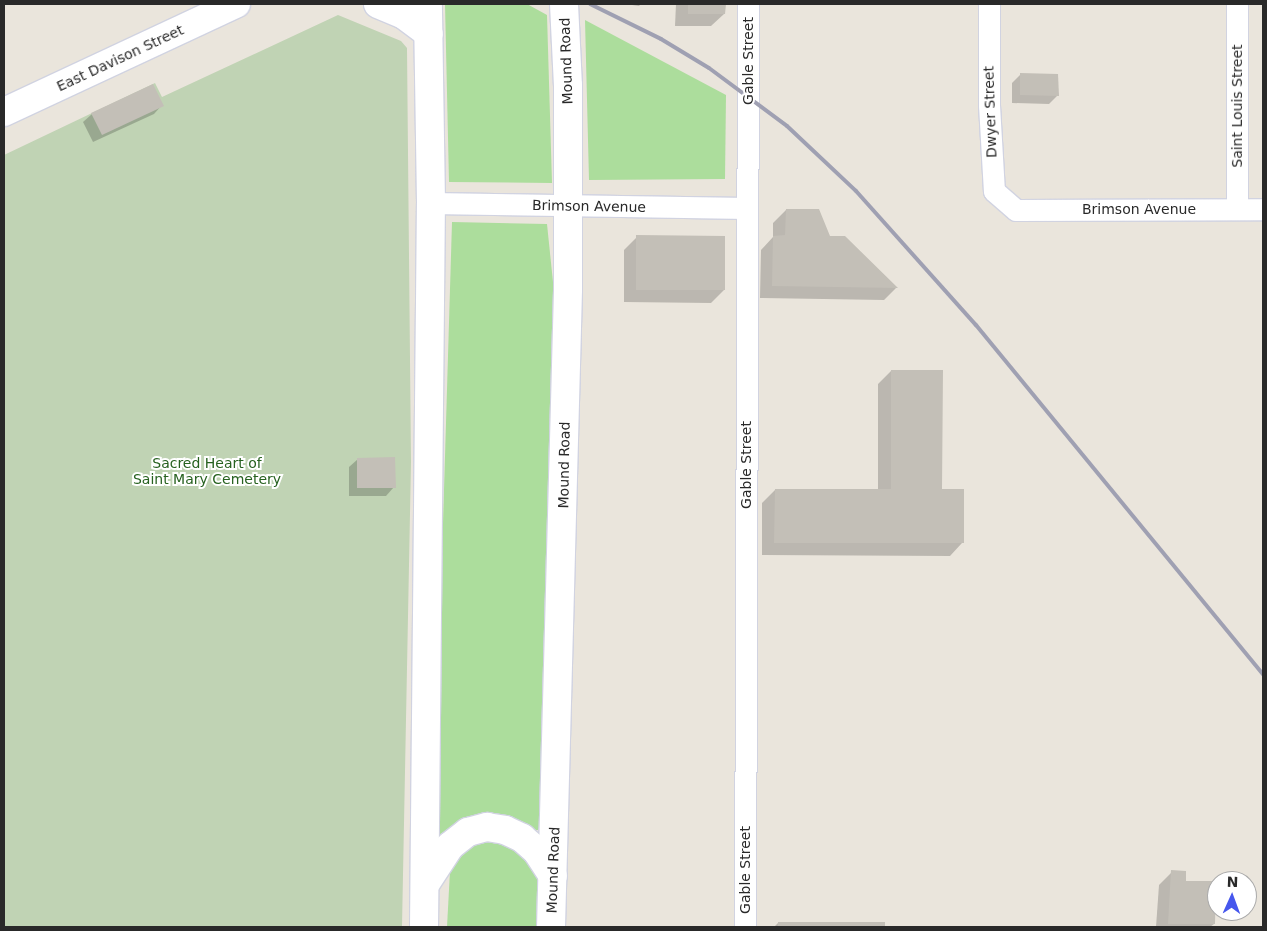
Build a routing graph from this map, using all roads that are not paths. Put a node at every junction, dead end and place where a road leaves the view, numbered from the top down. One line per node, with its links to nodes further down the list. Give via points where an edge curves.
1 (236, 4): 9 (main road, East Davison Street)
2 (378, 4): 8 (main road, via 404,15)
3 (428, 4): 8 (main road)
4 (564, 4): 11 (main road, Mound Road, via 568,86)
5 (748, 4): 12 (street, Gable Street)
6 (989, 4): 15 (street, Dwyer Street, via 989,105 994,192)
7 (1237, 4): 13 (street, Saint Louis Street)
8 (429, 34): 10 (main road)
9 (4, 112)
10 (430, 203): 11 (street, Brimson Avenue); 17 (main road)
11 (566, 205): 12 (street, Brimson Avenue); 16 (main road, Mound Road, via 567,308)
12 (746, 208): 20 (street, Gable Street)
13 (1237, 208): 14 (street, Brimson Avenue); 15 (street, Brimson Avenue)
14 (1263, 209)
15 (1016, 210)
16 (552, 876): 17 (main road, via 536,850 522,838 487,827 468,832 450,846); 19 (main road, Mound Road)
17 (425, 884): 18 (main road)
18 (424, 927)
19 (551, 927)
20 (745, 927)

